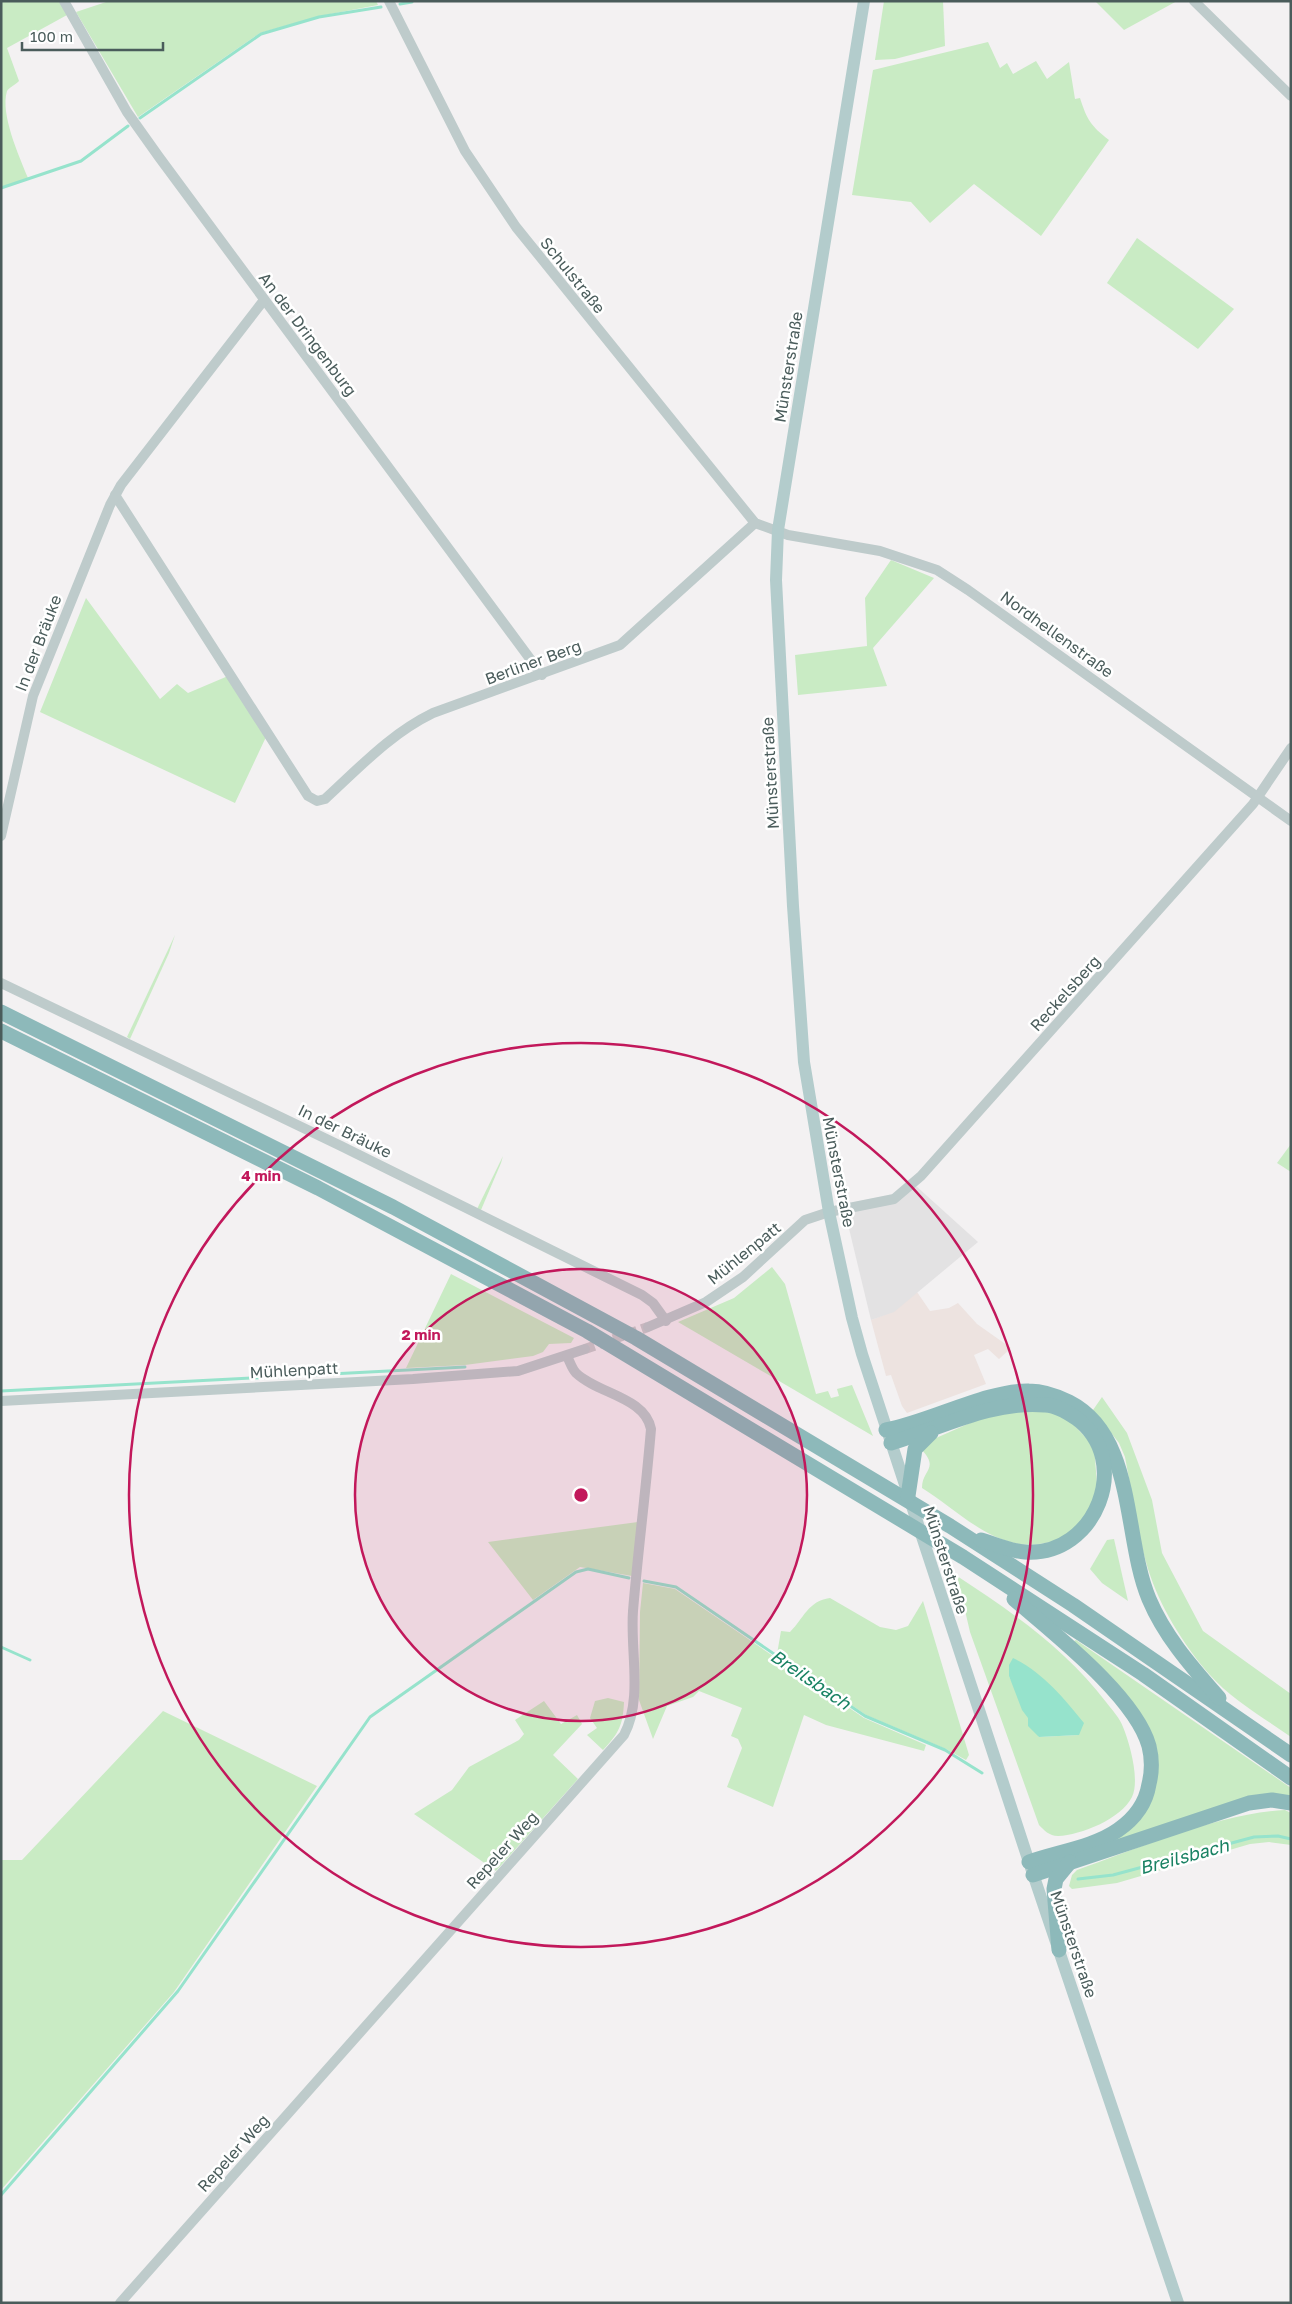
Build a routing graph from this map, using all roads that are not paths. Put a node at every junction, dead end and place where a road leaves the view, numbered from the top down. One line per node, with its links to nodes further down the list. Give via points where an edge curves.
1 (64, 1): 6 (street, An der Dringenburg, via 127,112)
2 (389, 1): 8 (street, Schulstraße, via 465,151 516,227)
3 (864, 1): 9 (main road, Münsterstraße)
4 (1194, 1): 5 (street)
5 (1291, 96)
6 (264, 300): 7 (street, In der Bräuke); 10 (street, An der Dringenburg)
7 (116, 495): 10 (street, Berliner Berg, via 308,796 316,801 325,799 388,740 415,722); 14 (street, In der Bräuke, via 78,579 33,696)
8 (756, 523): 9 (street); 10 (street, Berliner Berg, via 620,645)
9 (778, 530): 12 (street, Nordhellenstraße, via 788,535 880,552 937,570); 18 (main road, Münsterstraße, via 776,580 804,1062)
10 (542, 675)
11 (1291, 748): 12 (street, Reckelsberg)
12 (1258, 797): 13 (street, Nordhellenstraße); 18 (street, Reckelsberg, via 921,1176 894,1199)
13 (1291, 821)
14 (1, 836)
15 (1, 983): 19 (street, In der Bräuke, via 642,1295 652,1302)
16 (1, 1012): 27 (highway, via 410,1216 636,1338)
17 (1, 1031): 28 (highway, via 318,1188 587,1331)
18 (829, 1212): 19 (street, Mühlenpatt, via 805,1220 743,1277 706,1302); 25 (main road, Münsterstraße, via 852,1318)
19 (666, 1321): 20 (street, Mühlenpatt)
20 (648, 1327)
21 (584, 1349): 22 (street, Mühlenpatt)
22 (567, 1356): 23 (street, Mühlenpatt, via 518,1370 413,1379); 36 (street, Repeler Weg, via 574,1371 584,1380 643,1412 650,1421 633,1613 631,1722 617,1742)
23 (1, 1401)
24 (949, 1424): 25 (highway); 26 (highway, via 926,1435 915,1449); 27 (highway, via 993,1408 1048,1405 1067,1412 1087,1426 1100,1449 1105,1469 1102,1500 1089,1524 1058,1546 1024,1552)
25 (889, 1436): 26 (main road, Münsterstraße); 29 (highway, via 905,1426 996,1396 1029,1391 1057,1396 1081,1408 1095,1420 1120,1470 1132,1535 1149,1598 1185,1660)
26 (908, 1496): 34 (main road, Münsterstraße)
27 (955, 1530): 29 (highway, via 1073,1605)
28 (968, 1560): 31 (highway, via 1143,1674); 34 (highway, via 1071,1648 1105,1682 1134,1717 1149,1747 1151,1770 1148,1792 1128,1822 1104,1837)
29 (1236, 1717): 30 (highway)
30 (1291, 1755)
31 (1291, 1778)
32 (1291, 1803): 33 (highway, via 1272,1800 1249,1803)
33 (1073, 1860): 34 (highway); 35 (highway, via 1063,1868 1054,1889)
34 (1031, 1869): 35 (main road, Münsterstraße)
35 (1059, 1950): 37 (main road, Münsterstraße)
36 (120, 2303)
37 (1178, 2303)

